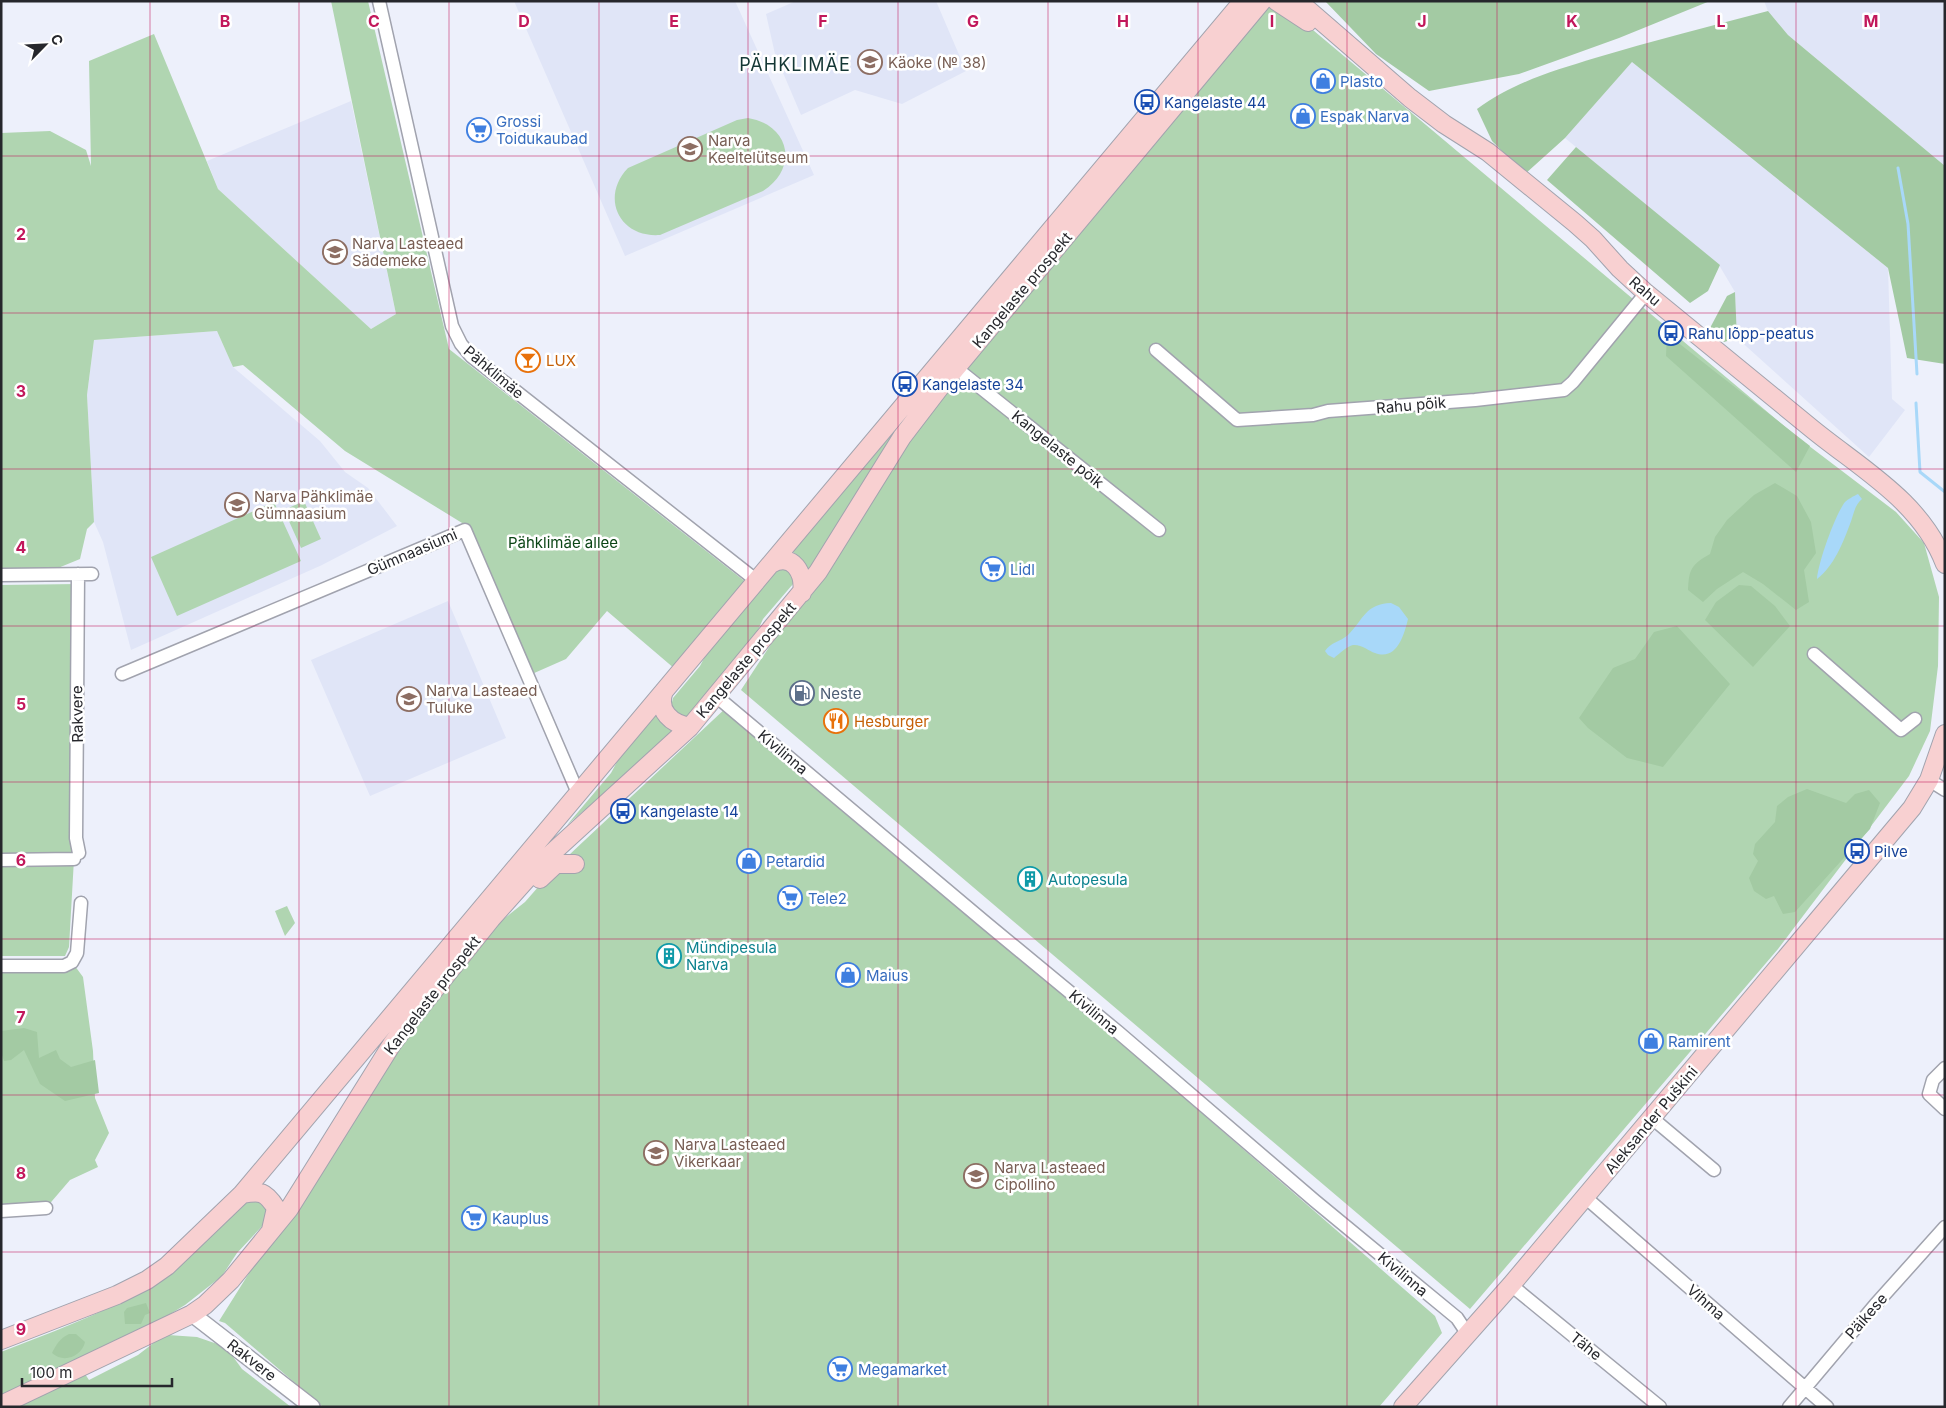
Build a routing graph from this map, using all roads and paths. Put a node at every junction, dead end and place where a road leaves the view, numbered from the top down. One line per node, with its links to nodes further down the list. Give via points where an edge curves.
1 (380, 1): 14 (street, Pähklimäe, via 452,326 461,344 471,356)
2 (1298, 1): 4 (main road, Rahu)
3 (1264, 3): 4 (main road, Rahu, via 1317,28); 7 (main road, Kangelaste prospekt); 10 (main road, Kangelaste prospekt)
4 (1330, 30): 5 (main road, Rahu, via 1410,98 1488,152 1553,205 1593,239)
5 (1646, 293): 6 (street, Rahu põik, via 1564,390 1237,420); 9 (main road, Rahu, via 1842,454 1886,485 1920,519)
6 (1156, 350)
7 (956, 368): 8 (street, Kangelaste põik); 15 (main road, Kangelaste prospekt, via 902,437)
8 (1159, 530)
9 (1943, 559)
10 (771, 564): 14 (main road, Kangelaste prospekt); 15 (main road, Kangelaste prospekt, via 782,560 795,566 802,578)
11 (78, 574): 12 (street); 13 (street); 28 (street, Rakvere, via 76,856)
12 (92, 574)
13 (1, 575)
14 (756, 582): 18 (main road, Kangelaste prospekt)
15 (802, 593): 19 (main road, Kangelaste prospekt)
16 (1814, 654): 20 (street, via 1901,730)
17 (122, 674): 25 (street, Gümnaasiumi, via 465,530)
18 (664, 690): 21 (main road, Kangelaste prospekt, via 662,704 666,714 676,724); 25 (main road, Kangelaste prospekt)
19 (716, 696): 21 (main road, Kangelaste prospekt); 45 (street, Kivilinna, via 1457,1318)
20 (1915, 719)
21 (690, 727): 27 (main road, Kangelaste prospekt)
22 (1945, 734): 23 (main road)
23 (1929, 780): 24 (street); 35 (main road, Aleksander Puškini, via 1912,808)
24 (1945, 790)
25 (578, 793): 26 (main road, Kangelaste prospekt)
26 (547, 831): 27 (main road); 37 (main road, Kangelaste prospekt)
27 (558, 846): 31 (main road, Kangelaste prospekt)
28 (1, 860)
29 (575, 864): 31 (main road, via 556,864 515,902)
30 (81, 903): 32 (street, via 77,953 72,962 64,966)
31 (491, 919): 42 (main road, Kangelaste prospekt, via 392,1044 289,1210)
32 (1, 966)
33 (1945, 1068): 34 (street, via 1933,1080 1929,1090 1931,1097)
34 (1945, 1109)
35 (1652, 1118): 36 (street); 38 (main road, Aleksander Puškini)
36 (1714, 1170)
37 (242, 1194): 42 (main road, Kangelaste prospekt, via 258,1191 268,1195 276,1208); 46 (main road, Kangelaste prospekt, via 167,1266 147,1280)
38 (1585, 1197): 43 (main road, Aleksander Puškini); 47 (street, Vihma)
39 (46, 1208): 40 (street)
40 (1, 1211)
41 (1945, 1227): 47 (street, Päikese)
42 (271, 1232): 44 (main road, Kangelaste prospekt, via 231,1280)
43 (1511, 1285): 45 (main road, Aleksander Puškini); 51 (street, Tähe)
44 (192, 1314): 48 (main road, Kangelaste prospekt); 49 (street, Rakvere)
45 (1468, 1332): 50 (main road, Aleksander Puškini)
46 (1, 1340)
47 (1805, 1388): 52 (street, Päikese); 53 (street, Vihma)
48 (1, 1405)
49 (312, 1407)
50 (1403, 1407)
51 (1660, 1407)
52 (1789, 1407)
53 (1827, 1407)

